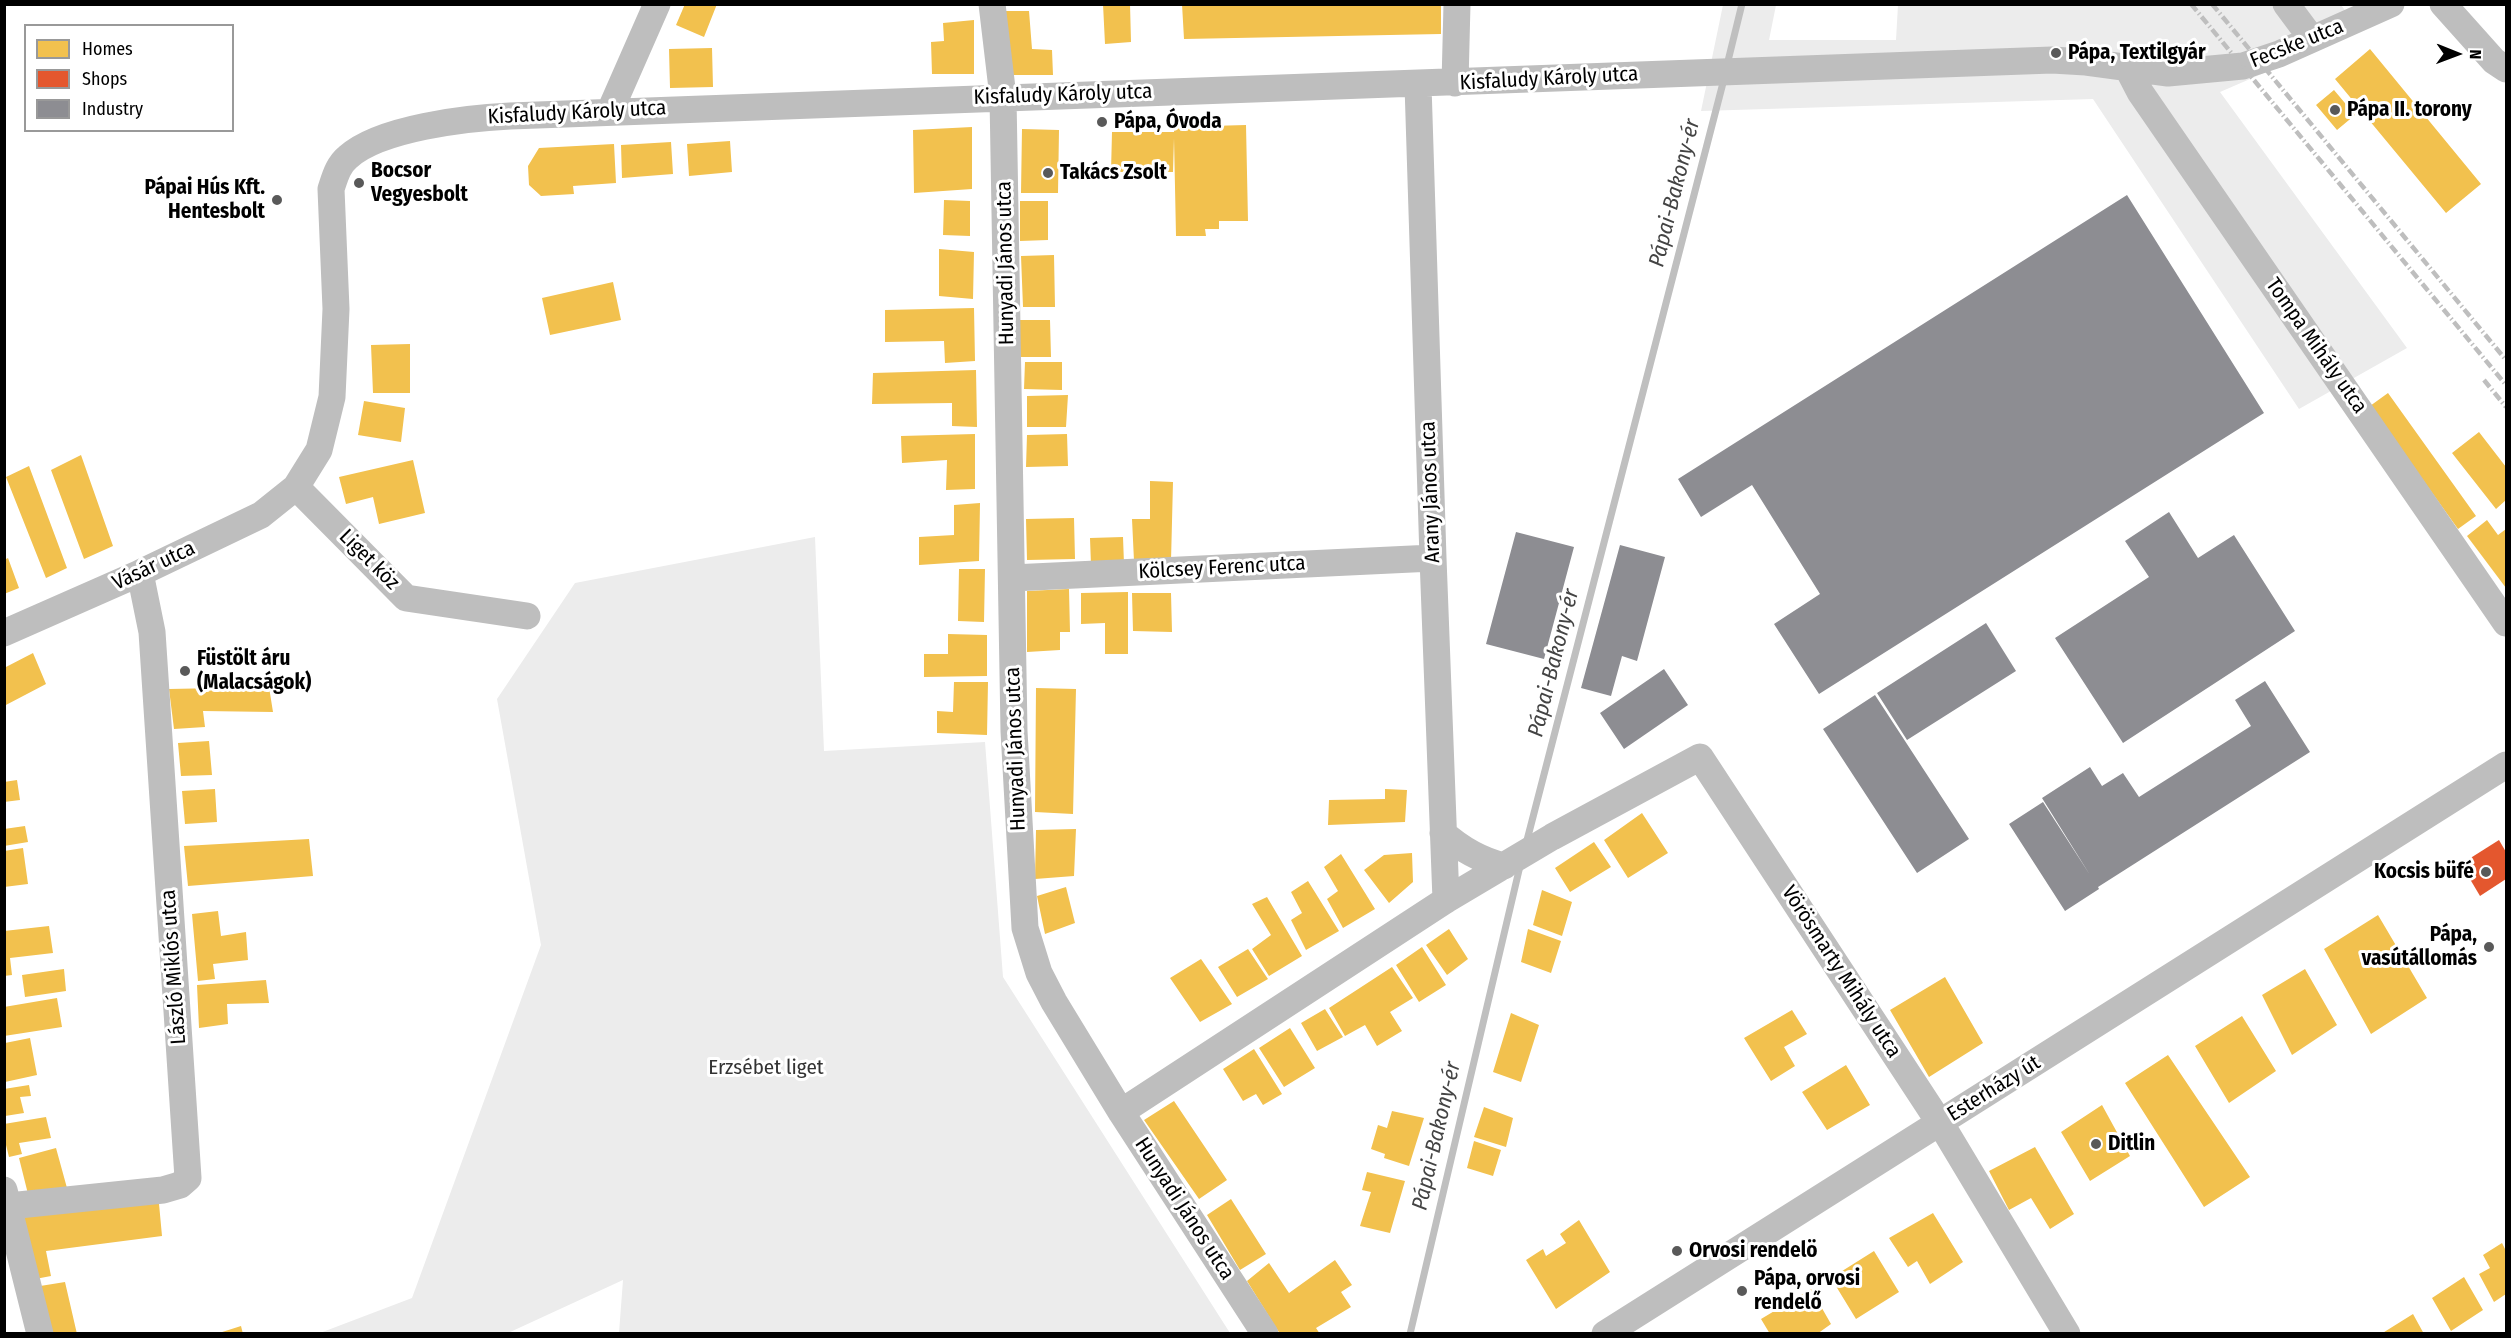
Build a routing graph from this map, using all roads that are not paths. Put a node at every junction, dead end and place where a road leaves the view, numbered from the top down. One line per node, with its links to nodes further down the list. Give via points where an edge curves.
1 (657, 4): 13 (street)
2 (992, 4): 12 (street, Hunyadi János utca)
3 (1457, 4): 10 (street)
4 (2286, 4): 7 (street)
5 (2391, 4): 7 (street, Fecske utca)
6 (2443, 4): 9 (street, via 2494,61)
7 (2312, 39): 8 (street, Fecske utca, via 2243,66 2168,73)
8 (2127, 68): 10 (street, Kisfaludy Károly utca, via 2052,60); 19 (street, Tompa Mihály utca)
9 (2506, 69)
10 (1455, 83): 11 (street, Kisfaludy Károly utca)
11 (1418, 85): 12 (street, Kisfaludy Károly utca); 15 (street, Arany János utca)
12 (1003, 97): 13 (street, Kisfaludy Károly utca); 17 (street, Hunyadi János utca)
13 (610, 111): 14 (street, Kisfaludy Károly utca, via 458,120 383,138 347,157 331,189 336,309 332,397 318,450)
14 (296, 487): 16 (street, Vásár utca, via 261,515); 18 (street, Liget köz, via 406,598)
15 (1432, 558): 17 (street, Kölcsey Ferenc utca); 22 (street, Arany János utca)
16 (140, 573): 20 (street, Vásár utca); 27 (street, László Miklós utca, via 152,632 188,1178 170,1189)
17 (1012, 578): 25 (street, Hunyadi János utca, via 1014,731 1025,928 1053,1002)
18 (527, 616)
19 (2506, 624)
20 (4, 633)
21 (2506, 765): 26 (street, Esterházy út)
22 (1443, 833): 23 (street, via 1484,861); 24 (street, Arany János utca)
23 (1504, 866): 24 (street); 26 (street, Vörösmarty Mihály utca, via 1700,757)
24 (1446, 900): 25 (street)
25 (1121, 1112): 29 (street, Hunyadi János utca)
26 (1940, 1123): 30 (street, Esterházy út); 31 (street, Vörösmarty Mihály utca)
27 (7, 1198): 28 (street)
28 (39, 1334)
29 (1264, 1334)
30 (1605, 1334)
31 (2067, 1334)

